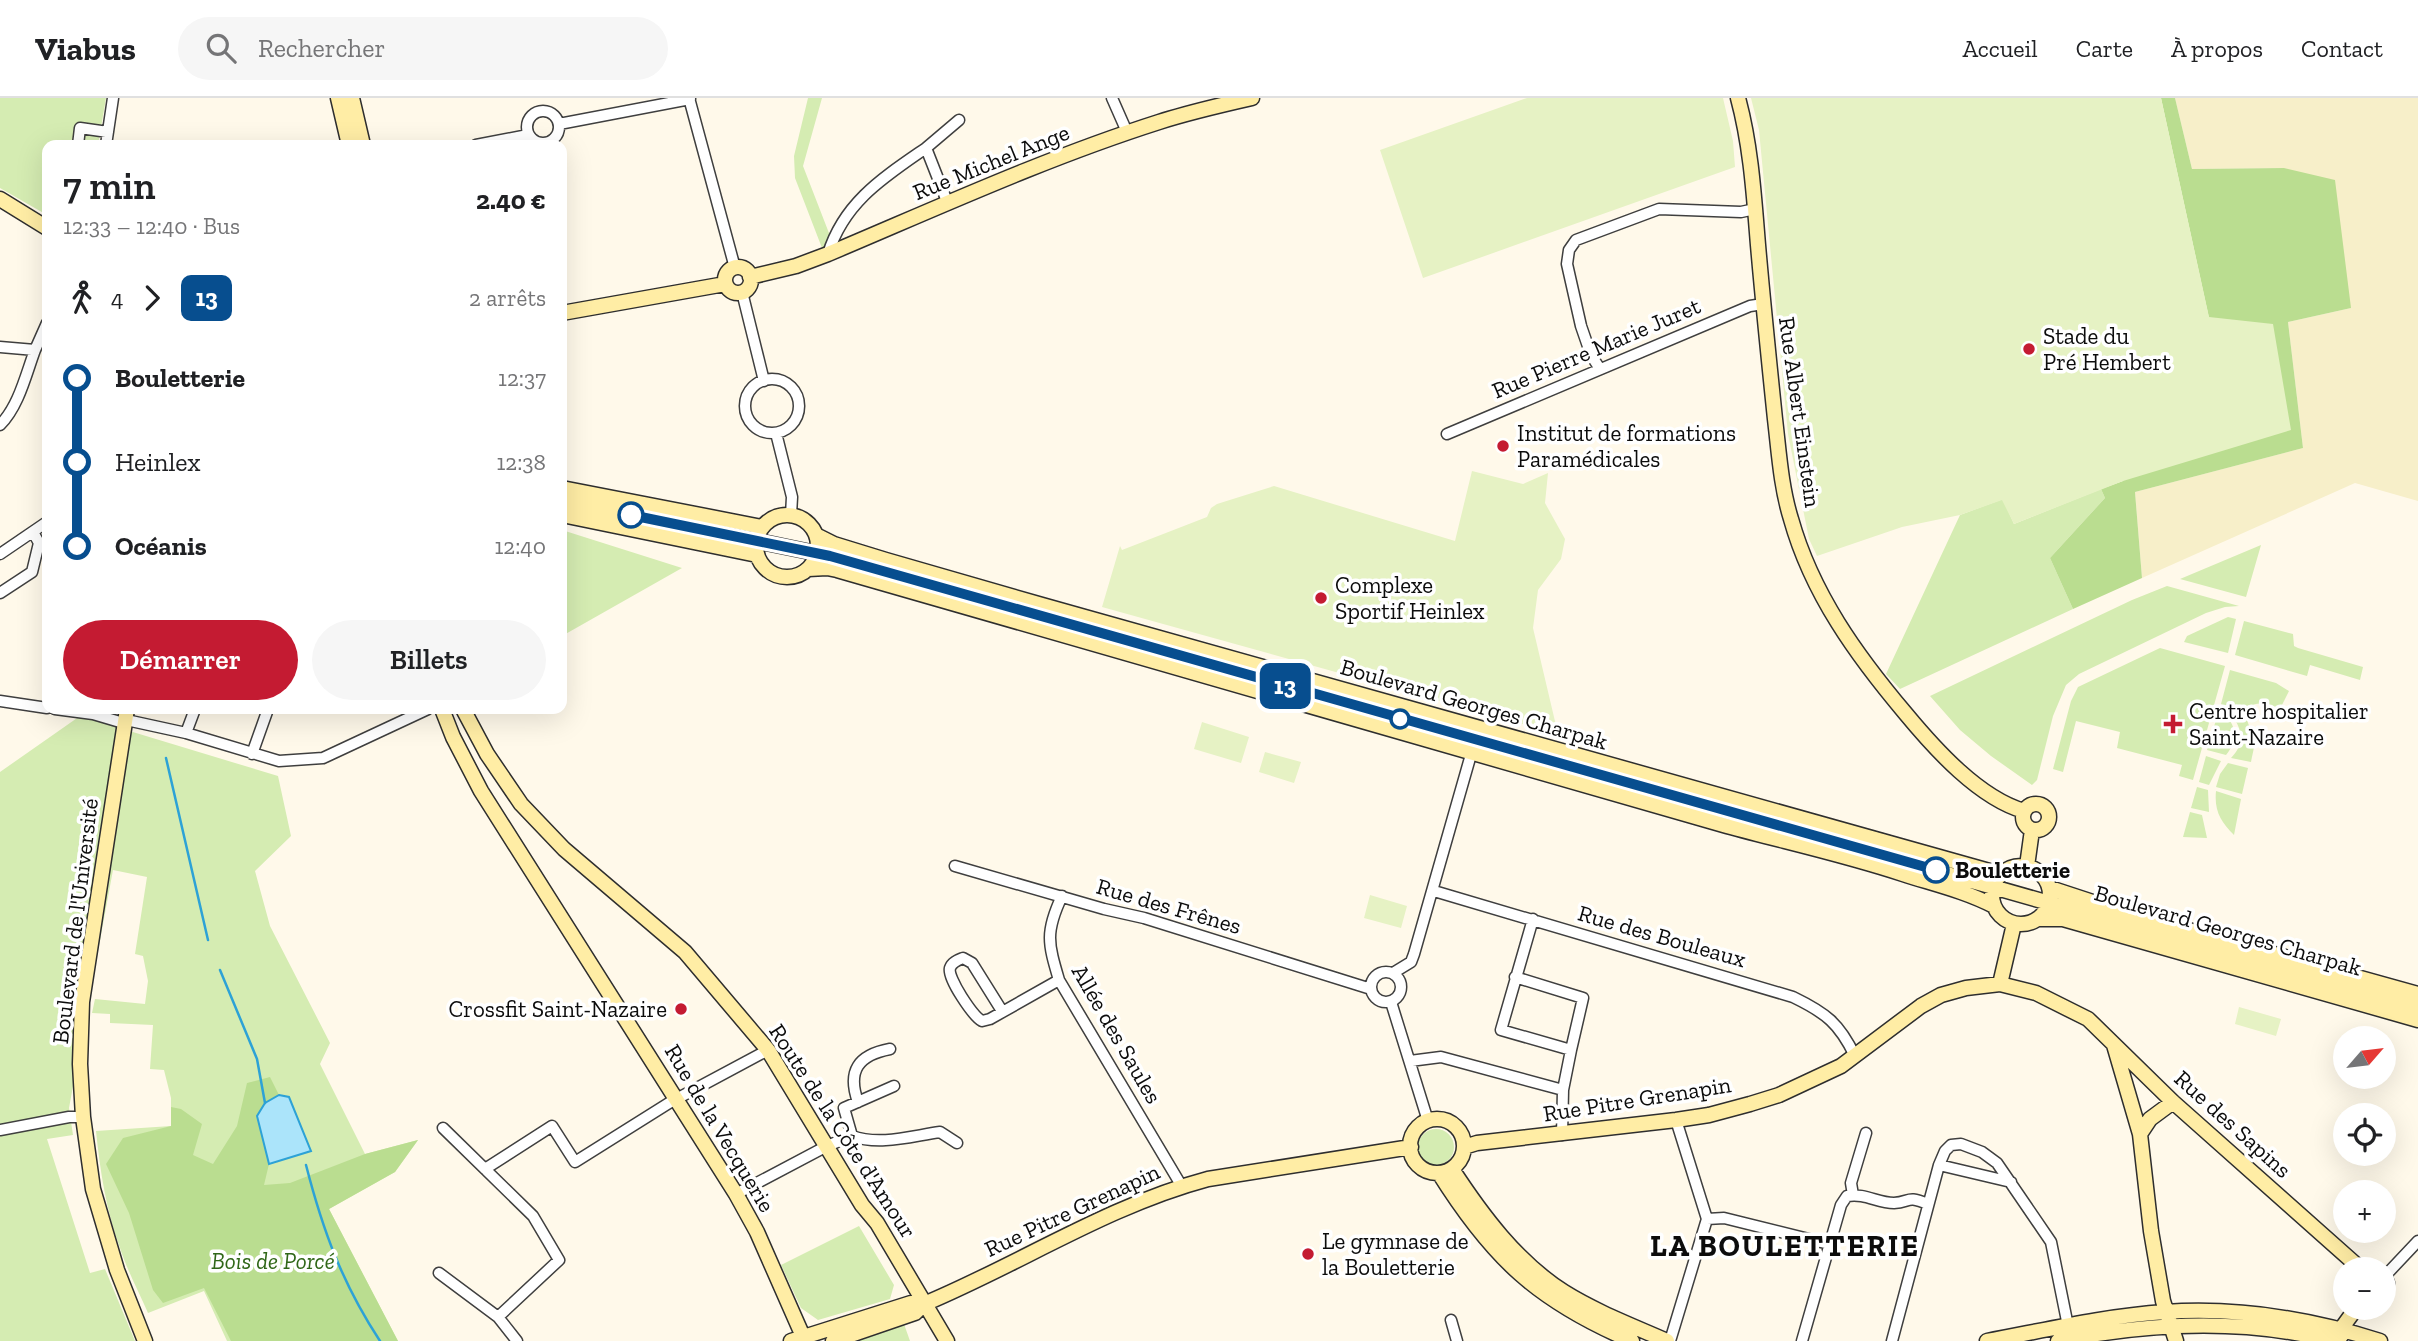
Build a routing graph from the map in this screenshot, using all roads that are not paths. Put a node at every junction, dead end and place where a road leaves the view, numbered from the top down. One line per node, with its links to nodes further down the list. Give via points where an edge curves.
1 (113, 98): 10 (street)
2 (338, 98): 15 (street)
3 (352, 98): 16 (street)
4 (690, 98): 9 (street); 26 (street)
5 (1112, 98): 11 (street)
6 (1252, 98): 11 (street, Rue Michel Ange)
7 (1738, 98): 23 (street, Rue Albert Einstein)
8 (959, 120): 20 (street)
9 (559, 124): 12 (street, via 552,114 538,112 527,122); 19 (street)
10 (108, 132): 13 (street, via 80,128); 14 (street)
11 (1127, 132): 22 (street, Rue Michel Ange)
12 (528, 135): 17 (street); 18 (street)
13 (79, 140)
14 (107, 140)
15 (348, 140)
16 (362, 140)
17 (502, 140)
18 (534, 140)
19 (552, 140)
20 (926, 148): 22 (street); 25 (street, via 868,190 834,235)
21 (0, 200): 24 (street)
22 (948, 204): 25 (street, Rue Michel Ange)
23 (1755, 209): 30 (street, Rue Albert Einstein); 35 (street, via 1659,209 1576,240 1567,264 1581,327)
24 (42, 225)
25 (828, 254): 27 (street, Rue Michel Ange)
26 (735, 268): 27 (street); 28 (street, via 728,272)
27 (750, 277): 29 (street)
28 (725, 284): 29 (street); 31 (street)
29 (742, 292): 36 (street)
30 (1763, 304): 35 (street, Rue Pierre Marie Juret); 64 (street, Rue Albert Einstein, via 1790,518 1822,596 1856,653 1928,741 1981,788)
31 (567, 312)
32 (42, 335): 34 (street)
33 (0, 347): 34 (street)
34 (36, 350): 37 (street, via 18,397)
35 (1600, 369): 39 (street, Rue Pierre Marie Juret)
36 (764, 381): 38 (street, via 751,389 746,412 754,426); 38 (street, via 786,384 799,404 795,419)
37 (0, 425)
38 (776, 433): 42 (street, via 792,497)
39 (1447, 434)
40 (567, 489): 46 (street, via 742,523)
41 (567, 502): 46 (street)
42 (791, 515): 46 (street, via 775,517); 47 (street, Boulevard Georges Charpak, via 807,522)
43 (567, 516): 50 (street)
44 (42, 526): 45 (street)
45 (33, 532): 49 (street); 52 (street, via 39,543 32,572)
46 (759, 533): 48 (street); 50 (street)
47 (816, 535): 48 (street); 68 (street, Boulevard Georges Charpak, via 873,556)
48 (817, 553): 51 (street); 68 (street)
49 (0, 554)
50 (757, 555): 51 (street, Boulevard Georges Charpak, via 766,569 780,576 795,576)
51 (808, 569): 62 (street, Boulevard Georges Charpak, via 837,570)
52 (0, 593)
53 (0, 701): 54 (street)
54 (42, 707)
55 (193, 714): 61 (street)
56 (266, 714): 63 (street)
57 (417, 714): 63 (street, via 323,758 279,761)
58 (444, 714): 98 (street, Rue de la Vecquerie, via 469,770)
59 (466, 714): 90 (street, Route de la Côte d'Amour, via 521,804 572,856 685,952)
60 (126, 715): 61 (street); 101 (street, Boulevard de l'Université, via 82,1002 79,1064)
61 (187, 733): 63 (street)
62 (1472, 751): 70 (street); 73 (street, Boulevard Georges Charpak, via 1727,826 1873,863)
63 (252, 754)
64 (2024, 811): 65 (street, via 2023,822); 65 (street, via 2034,804 2048,811 2045,827)
65 (2032, 830): 67 (street)
66 (954, 866): 71 (street, Rue des Frênes)
67 (2028, 866): 68 (street, via 2008,868); 69 (street, via 2042,874)
68 (1993, 882): 72 (street, Boulevard Georges Charpak); 73 (street)
69 (2050, 888): 72 (street); 82 (street, Boulevard Georges Charpak)
70 (1434, 891): 74 (street, Rue des Bouleaux); 77 (street, via 1413,957)
71 (1062, 896): 79 (street, Allée des Saules, via 1048,943); 81 (street, Rue des Frênes)
72 (2050, 903): 75 (street); 84 (street, Boulevard Georges Charpak)
73 (1994, 906): 76 (street, Boulevard Georges Charpak)
74 (1533, 919): 78 (street); 92 (street, Rue des Bouleaux, via 1793,998 1821,1010)
75 (2039, 919): 76 (street, Boulevard Georges Charpak); 87 (street, Boulevard Georges Charpak, via 2086,925)
76 (2014, 923): 80 (street)
77 (1393, 973): 81 (street, via 1378,974); 83 (street, via 1401,989)
78 (1516, 977): 91 (street, via 1583,998); 91 (street, via 1501,1030)
79 (1059, 980): 85 (street); 118 (street, Allée des Saules)
80 (2000, 984): 86 (street, Rue Pitre Grenapin, via 2036,993); 92 (street, Rue Pitre Grenapin, via 1941,995)
81 (1371, 989): 83 (street, via 1375,998)
82 (2418, 994)
83 (1391, 1002): 93 (street)
84 (2418, 1008)
85 (1002, 1011): 85 (street, via 982,1021 974,1017 951,976 955,961 972,962)
86 (2075, 1012): 88 (street, Rue des Sapins)
87 (2418, 1020)
88 (2113, 1044): 94 (street, Rue des Sapins); 95 (street)
89 (890, 1048): 99 (street, via 860,1062 853,1074)
90 (768, 1050): 98 (street); 111 (street, Route de la Côte d'Amour)
91 (1571, 1050): 97 (street)
92 (1855, 1056): 102 (street, Rue Pitre Grenapin, via 1779,1095)
93 (1410, 1061): 97 (street, via 1441,1057); 103 (street)
94 (2134, 1065): 95 (street); 100 (street, Rue des Sapins)
95 (2122, 1075): 107 (street)
96 (894, 1086): 99 (street)
97 (1563, 1090): 108 (street)
98 (677, 1099): 115 (street, via 575,1162 552,1126); 119 (street, Rue de la Vecquerie)
99 (858, 1102): 109 (street, via 844,1108)
100 (2173, 1102): 107 (street, via 2150,1119); 125 (street, Rue des Sapins)
101 (83, 1117): 105 (street); 138 (street, Boulevard de l'Université, via 105,1235)
102 (1676, 1120): 108 (street, Rue Pitre Grenapin); 122 (street)
103 (1428, 1121): 112 (street, via 1415,1131); 113 (street, via 1453,1124)
104 (443, 1128): 115 (street)
105 (0, 1130)
106 (1866, 1133): 120 (street, via 1851,1183)
107 (2140, 1134): 129 (street, via 2151,1231)
108 (1562, 1135): 113 (street, Rue Pitre Grenapin)
109 (852, 1136): 110 (street, via 887,1140 940,1132); 111 (street)
110 (957, 1143)
111 (827, 1146): 119 (street); 128 (street, Route de la Côte d'Amour)
112 (1410, 1147): 116 (street, via 1423,1169); 118 (street, Rue Pitre Grenapin)
113 (1464, 1147): 116 (street, via 1458,1163)
114 (1939, 1165): 117 (street); 117 (street, via 1951,1144 1961,1144 1990,1157); 121 (street)
115 (485, 1169): 130 (street, via 533,1216 559,1260)
116 (1446, 1171): 135 (street, via 1486,1220 1542,1276)
117 (2011, 1182): 134 (street, via 2051,1242)
118 (1181, 1185): 128 (street, Rue Pitre Grenapin, via 1098,1218)
119 (736, 1194): 137 (street, Rue de la Vecquerie)
120 (1853, 1195): 121 (street, via 1894,1203 1909,1198); 124 (street, via 1841,1205)
121 (1928, 1204): 145 (street)
122 (1707, 1219): 124 (street, via 1724,1218); 143 (street)
123 (2418, 1241): 126 (street)
124 (1829, 1244): 144 (street)
125 (2347, 1257)
126 (2396, 1264)
127 (439, 1273): 130 (street)
128 (924, 1304): 137 (street, Rue Pitre Grenapin, via 911,1303); 140 (street, Rue Pitre Grenapin, via 915,1313); 141 (street, Route de la Côte d'Amour)
129 (2168, 1312): 133 (street); 134 (street); 136 (street, via 2281,1317)
130 (498, 1317): 139 (street)
131 (1451, 1320): 142 (street)
132 (2349, 1320): 136 (street)
133 (2174, 1334): 134 (street, via 2122,1331); 136 (street, via 2216,1326)
134 (2067, 1336): 146 (street)
135 (1631, 1337): 143 (street)
136 (2338, 1337): 147 (street)
137 (803, 1340)
138 (145, 1341)
139 (517, 1341)
140 (832, 1341)
141 (947, 1341)
142 (1457, 1341)
143 (1668, 1341)
144 (1802, 1341)
145 (1892, 1341)
146 (1987, 1341)
147 (2380, 1341)

